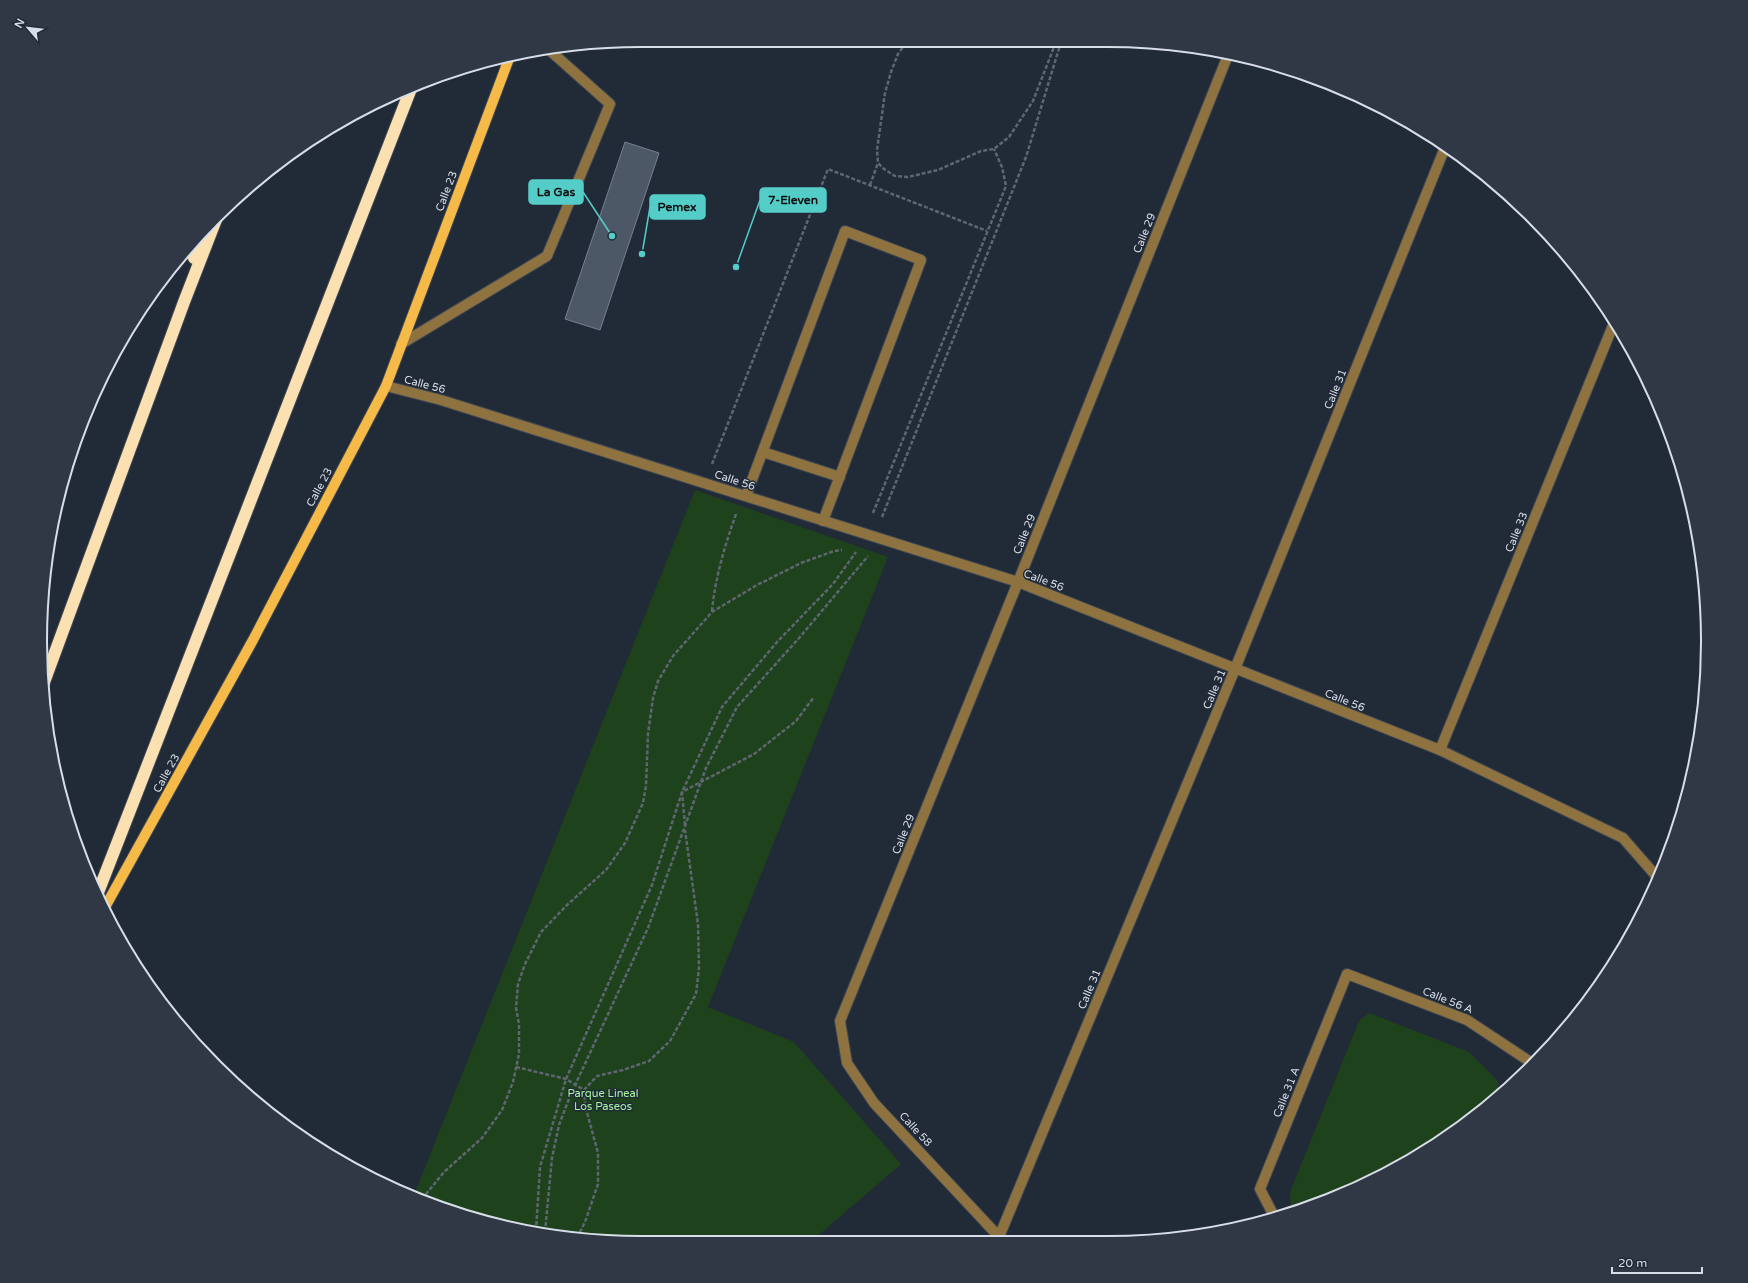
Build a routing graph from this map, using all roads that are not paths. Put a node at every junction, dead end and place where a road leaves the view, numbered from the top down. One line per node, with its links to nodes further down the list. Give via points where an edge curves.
1 (553, 54): 10 (street, via 610,104 547,256)
2 (1226, 59): 16 (street, Calle 29)
3 (508, 62): 10 (main road, Calle 23)
4 (409, 94): 21 (highway)
5 (1444, 152): 17 (street, Calle 31)
6 (211, 232): 8 (highway)
7 (197, 248): 8 (highway)
8 (184, 302): 18 (highway)
9 (1612, 329): 19 (street, Calle 33)
10 (401, 344): 11 (main road, Calle 23)
11 (386, 386): 14 (street, Calle 56, via 441,400); 22 (main road, Calle 23, via 253,640)
12 (763, 452): 13 (street); 13 (street, via 845,232 921,260); 14 (street)
13 (840, 477): 15 (street)
14 (746, 496): 15 (street, Calle 56)
15 (823, 521): 16 (street, Calle 56)
16 (1018, 582): 17 (street, Calle 56); 24 (street, Calle 29)
17 (1235, 669): 19 (street, Calle 56); 28 (street, Calle 31)
18 (48, 672)
19 (1440, 750): 20 (street, Calle 56, via 1623,838)
20 (1654, 874)
21 (100, 887)
22 (107, 903)
23 (1347, 974): 25 (street, Calle 56 A, via 1467,1020); 26 (street, Calle 31 A, via 1260,1189)
24 (840, 1020): 27 (street, Calle 58, via 847,1063 874,1103)
25 (1528, 1061)
26 (1272, 1212)
27 (997, 1236)
28 (1000, 1236)

